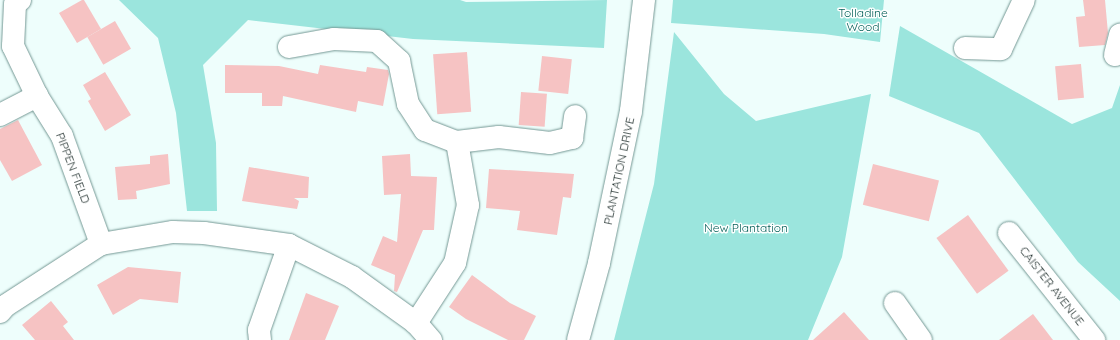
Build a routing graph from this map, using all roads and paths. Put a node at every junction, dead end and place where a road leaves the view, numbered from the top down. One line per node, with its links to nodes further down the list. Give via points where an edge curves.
1 (20, 0): 6 (street, PIPPEN FIELD, via 15,4 14,46)
2 (644, 0): 18 (street, PLANTATION DRIVE, via 631,111 599,263)
3 (1024, 0): 5 (street, via 1001,49)
4 (289, 46): 9 (street, via 334,39 377,41 399,61 408,104 425,130)
5 (965, 48)
6 (37, 96): 7 (street); 11 (street, PIPPEN FIELD, via 62,136)
7 (0, 115)
8 (575, 116): 9 (street, via 572,138 550,143 499,138)
9 (457, 142): 15 (street, via 468,205 455,263)
10 (1009, 232): 20 (street, CAISTER AVENUE)
11 (101, 244): 12 (street, via 173,232 204,233); 14 (street, via 5,306)
12 (289, 245): 15 (street, via 352,277); 16 (street, via 259,330)
13 (895, 303): 19 (street)
14 (0, 312)
15 (416, 323): 17 (street)
16 (260, 340)
17 (431, 340)
18 (578, 340)
19 (921, 340)
20 (1094, 340)

